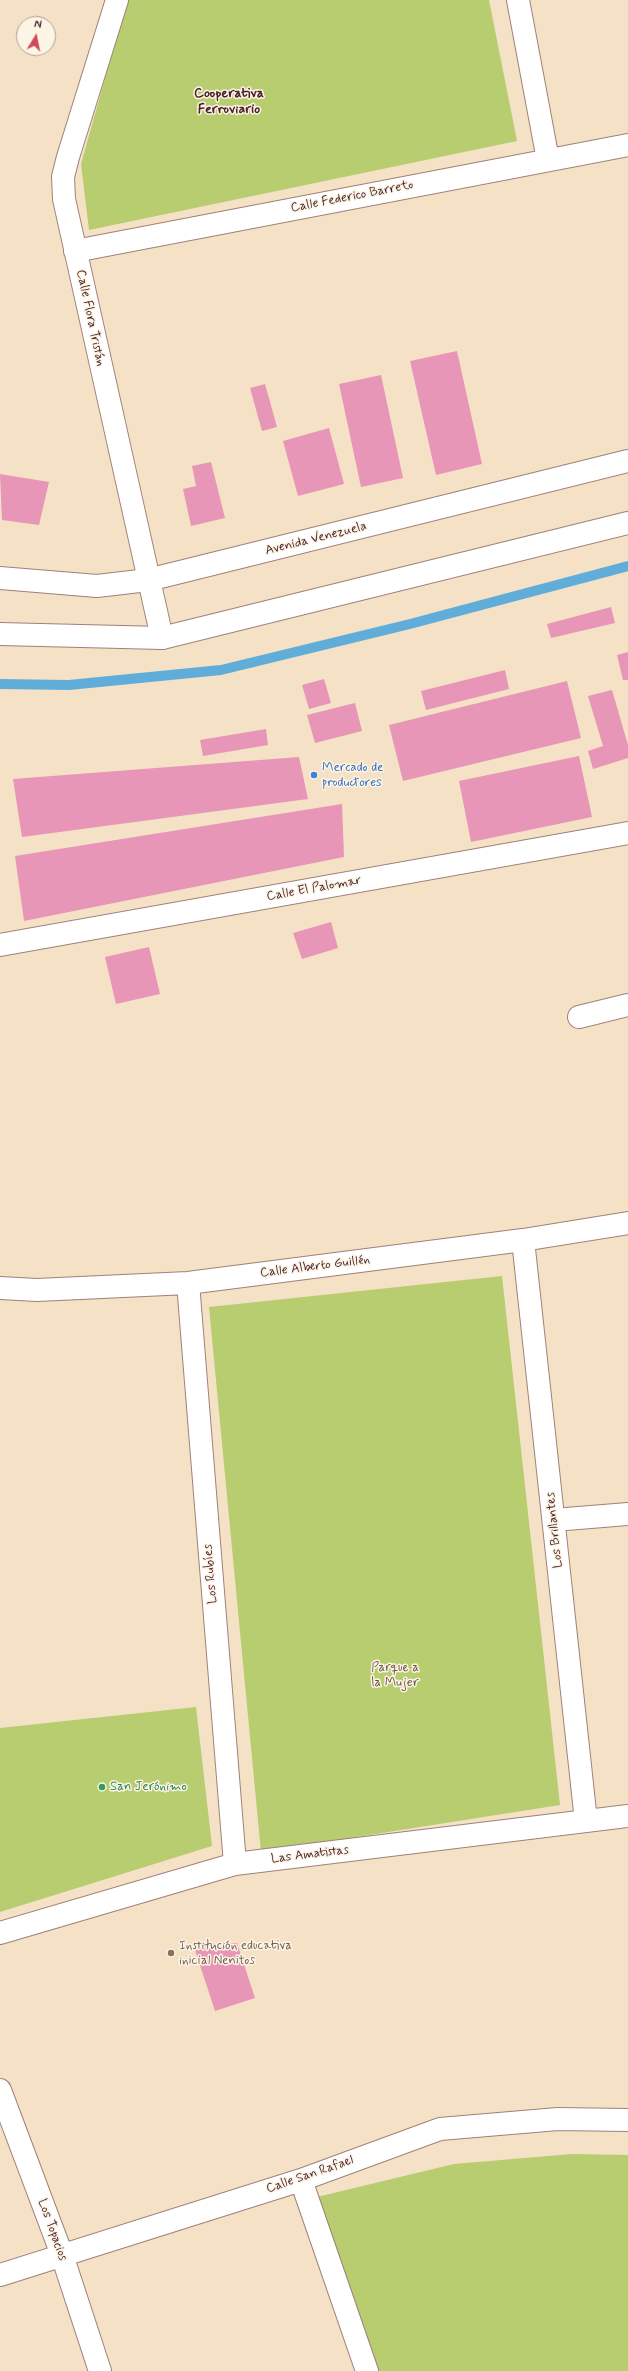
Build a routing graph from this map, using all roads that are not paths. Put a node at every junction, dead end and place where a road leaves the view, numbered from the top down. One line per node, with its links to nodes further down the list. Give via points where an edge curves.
1 (117, 0): 5 (street, Calle Flora Tristán, via 63,177 64,199)
2 (518, 0): 4 (street)
3 (628, 145): 4 (street, Calle Federico Barreto)
4 (548, 160): 5 (street, Calle Federico Barreto)
5 (75, 251): 9 (street, Calle Flora Tristán)
6 (628, 461): 9 (street, Avenida Venezuela)
7 (628, 523): 11 (street)
8 (0, 578): 9 (street, Avenida Venezuela, via 97,586)
9 (148, 580): 11 (street, Calle Flora Tristán)
10 (0, 634): 11 (street)
11 (162, 638)
12 (628, 833): 13 (street, Calle El Palomar)
13 (0, 945)
14 (628, 1005): 15 (street)
15 (579, 1017)
16 (628, 1223): 17 (street, Calle Alberto Guillén)
17 (522, 1240): 18 (street, Calle Alberto Guillén); 21 (street, Los Brillantes)
18 (188, 1283): 19 (street, Calle Alberto Guillén, via 37,1290); 24 (street, Los Rubíes)
19 (0, 1288)
20 (628, 1514): 21 (street)
21 (554, 1520): 23 (street, Los Brillantes)
22 (628, 1816): 23 (street, Las Amatistas)
23 (586, 1821): 24 (street, Las Amatistas)
24 (235, 1864): 25 (street, Las Amatistas)
25 (0, 1933)
26 (0, 2090): 29 (street, Los Topacios)
27 (628, 2120): 28 (street, Calle San Rafael, via 558,2119 440,2129)
28 (301, 2180): 29 (street, Calle San Rafael); 32 (street)
29 (62, 2255): 30 (street, Calle San Rafael); 31 (street, Los Topacios)
30 (0, 2275)
31 (100, 2371)
32 (367, 2371)

